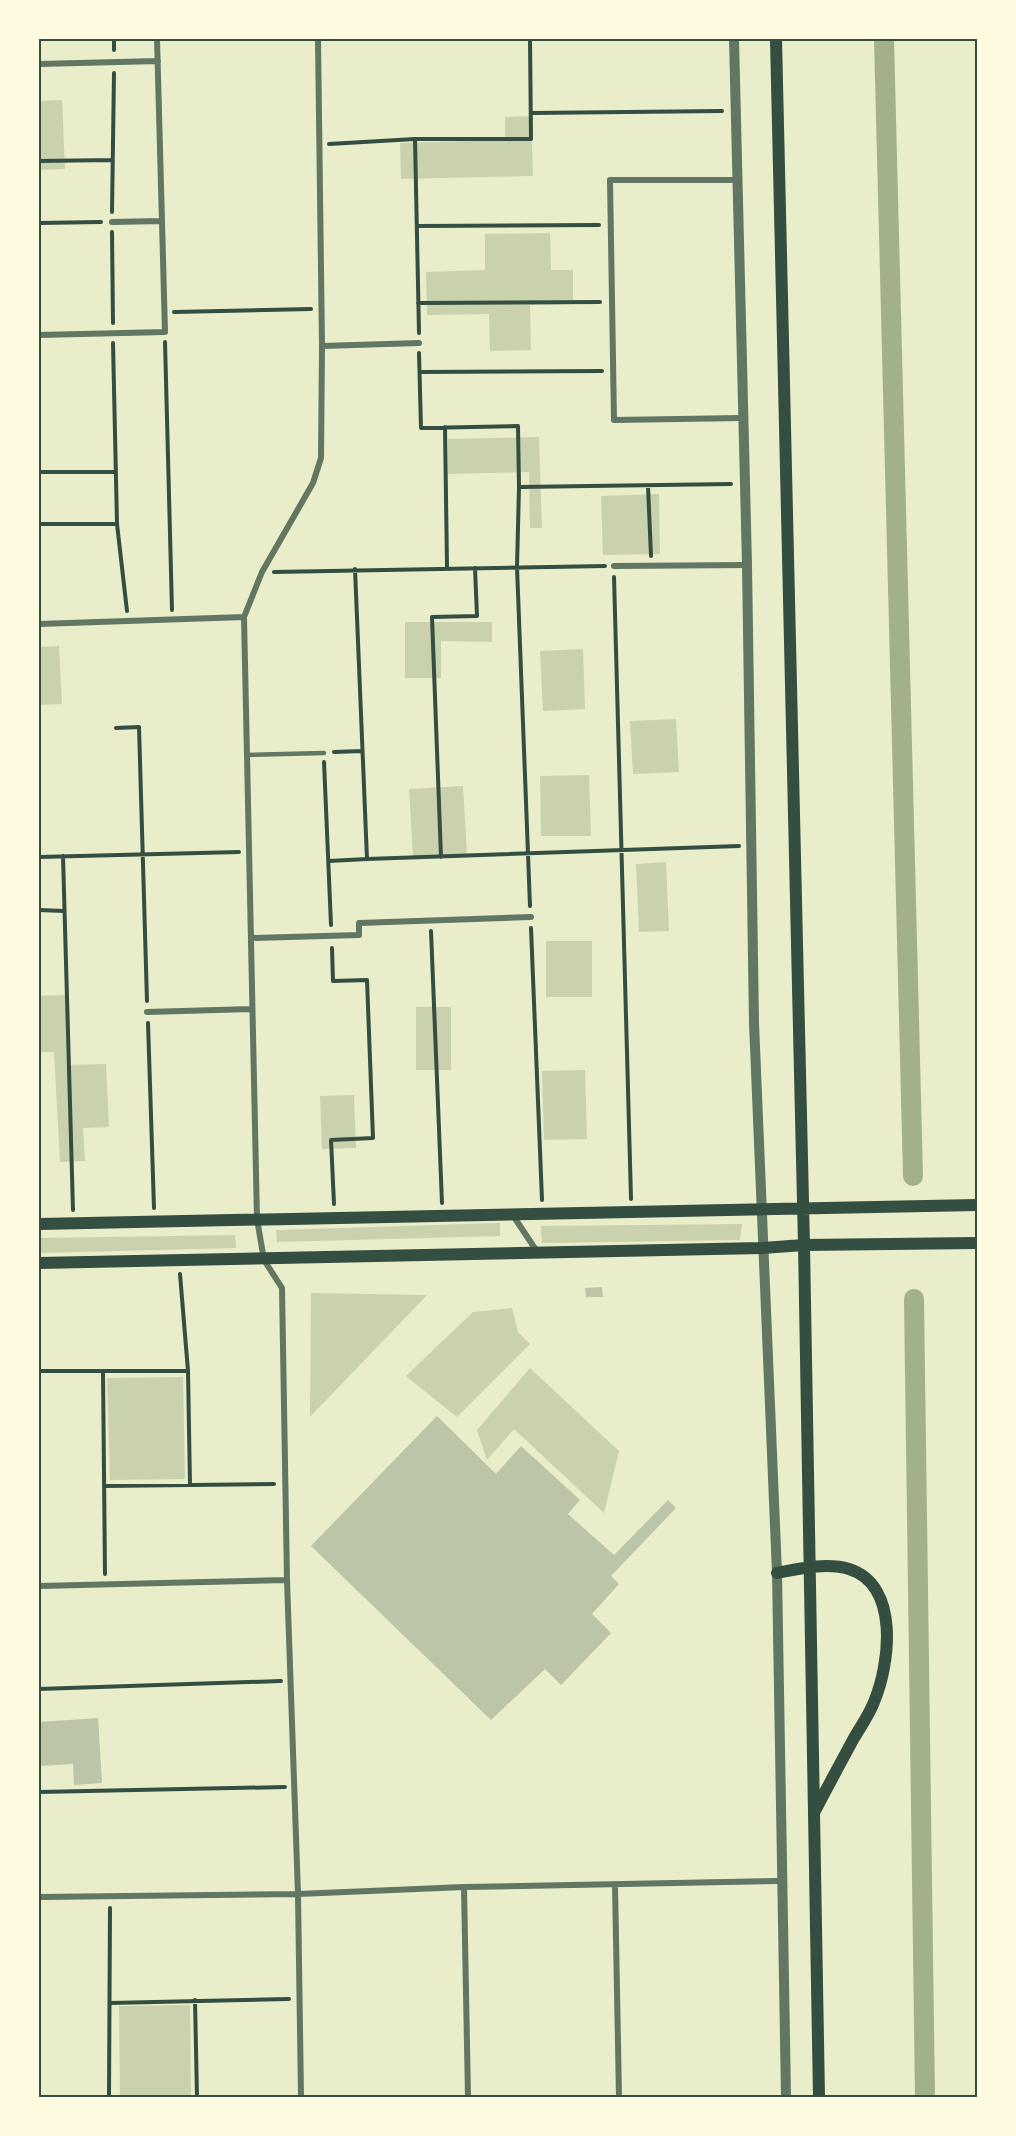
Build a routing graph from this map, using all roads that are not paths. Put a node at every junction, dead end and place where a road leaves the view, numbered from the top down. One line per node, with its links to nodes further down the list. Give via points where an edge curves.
1 (157, 39): 5 (street)
2 (318, 39): 12 (street)
3 (734, 39): 7 (street)
4 (776, 39): 25 (main road)
5 (158, 61): 6 (street); 8 (street)
6 (39, 64)
7 (736, 180): 13 (street); 13 (street, via 610,180 612,302 615,420)
8 (162, 221): 9 (street); 10 (street, via 165,332)
9 (112, 222)
10 (39, 335)
11 (419, 343): 12 (street)
12 (322, 346): 16 (street, via 321,458 313,483 262,572)
13 (742, 418): 14 (street)
14 (747, 565): 15 (street); 26 (street, via 753,1023)
15 (614, 566)
16 (244, 617): 17 (street); 19 (street)
17 (39, 624)
18 (324, 753): 19 (lane)
19 (247, 755): 21 (street)
20 (531, 917): 21 (street, via 359,923 359,935)
21 (251, 938): 22 (street)
22 (252, 1009): 23 (street); 28 (street)
23 (147, 1012)
24 (975, 1205): 25 (main road)
25 (803, 1208): 26 (main road); 31 (main road)
26 (761, 1209): 27 (main road); 32 (street)
27 (512, 1214): 28 (main road); 33 (street)
28 (256, 1219): 29 (main road); 34 (street)
29 (39, 1224)
30 (974, 1243): 31 (main road)
31 (804, 1245): 32 (main road); 36 (main road)
32 (762, 1248): 33 (main road); 37 (street)
33 (538, 1253): 34 (main road)
34 (264, 1260): 35 (main road); 38 (street, via 282,1288)
35 (39, 1263)
36 (809, 1566): 37 (main road); 40 (main road); 40 (main road, via 848,1569 867,1578 888,1624 884,1670 874,1702)
37 (777, 1573): 41 (street)
38 (288, 1580): 39 (street); 44 (street)
39 (39, 1586)
40 (814, 1812): 50 (main road)
41 (782, 1881): 42 (street); 49 (street)
42 (615, 1885): 43 (street); 48 (street)
43 (464, 1887): 44 (street); 47 (street)
44 (298, 1894): 45 (street); 46 (street)
45 (39, 1897)
46 (301, 2097)
47 (468, 2097)
48 (619, 2097)
49 (786, 2097)
50 (819, 2097)

